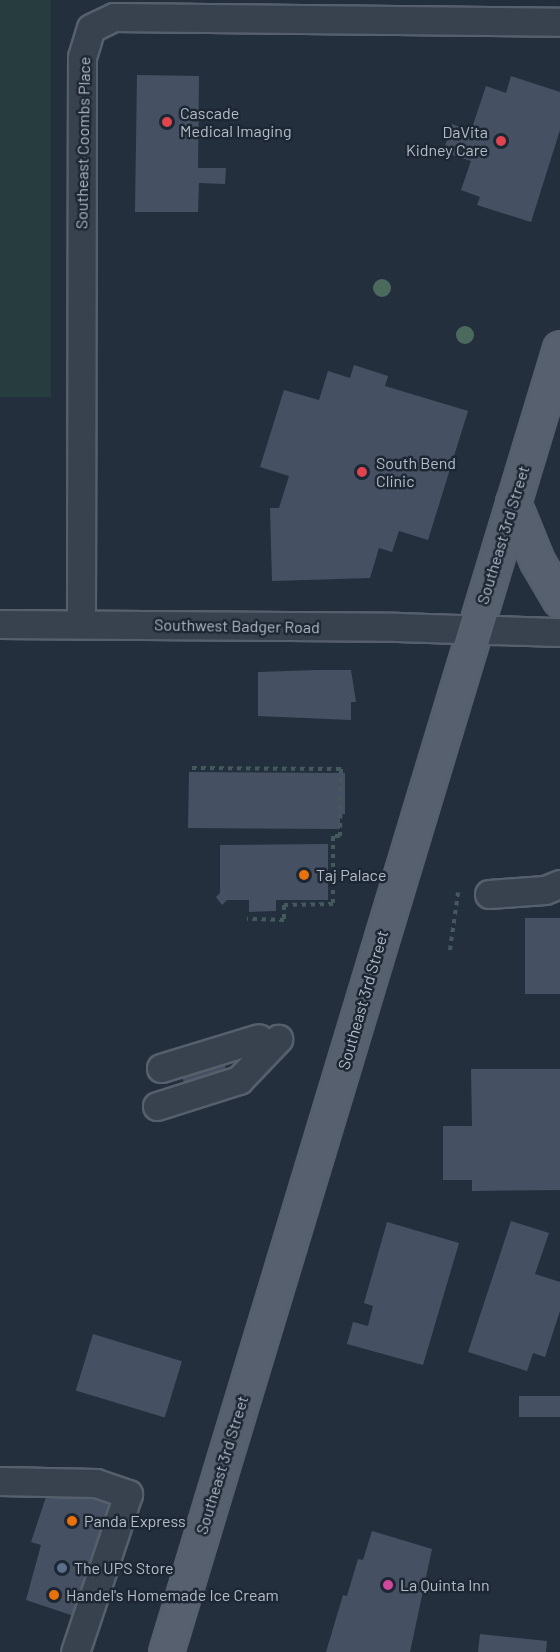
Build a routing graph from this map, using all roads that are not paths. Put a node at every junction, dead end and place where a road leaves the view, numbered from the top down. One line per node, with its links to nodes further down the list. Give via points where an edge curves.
1 (560, 22): 6 (street, Southeast Coombs Place, via 114,17 91,28 82,57)
2 (560, 348): 3 (main road, Southeast 3rd Street)
3 (513, 502): 4 (main road, via 537,561); 7 (main road, Southeast 3rd Street)
4 (560, 600)
5 (0, 624): 6 (street, Southwest Badger Road)
6 (81, 624): 7 (street, Southwest Badger Road)
7 (474, 630): 8 (street, Southwest Badger Road); 15 (main road, Southeast 3rd Street)
8 (560, 632)
9 (560, 884): 10 (street, via 545,890)
10 (489, 894)
11 (161, 1068): 12 (street, via 268,1039 239,1080)
12 (157, 1106)
13 (0, 1481): 14 (street, via 96,1483 128,1494)
14 (75, 1652)
15 (166, 1652)

